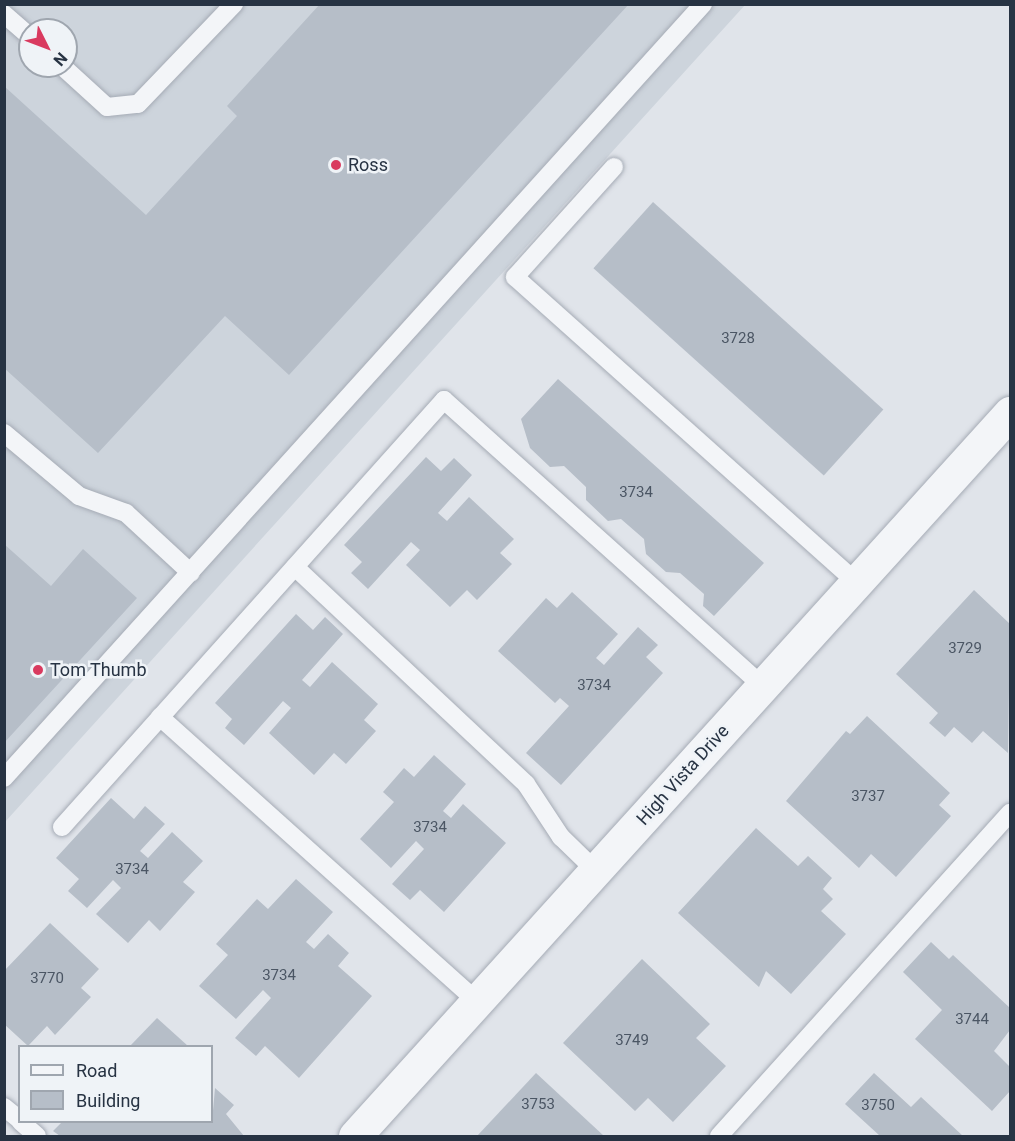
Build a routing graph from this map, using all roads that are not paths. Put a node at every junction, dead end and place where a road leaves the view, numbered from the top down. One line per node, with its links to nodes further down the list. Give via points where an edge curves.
1 (234, 4): 5 (lane, via 138,104 108,107)
2 (703, 4): 10 (lane)
3 (4, 14): 4 (lane)
4 (18, 26)
5 (75, 78)
6 (614, 167): 11 (lane, via 515,277)
7 (1011, 413): 11 (street, High Vista Drive)
8 (4, 433): 10 (lane, via 80,495 126,513)
9 (295, 567): 12 (lane, via 444,400); 13 (lane); 17 (lane, via 526,784 561,837)
10 (191, 573): 14 (lane)
11 (857, 583): 12 (street, High Vista Drive)
12 (763, 686): 17 (street, High Vista Drive)
13 (160, 717): 16 (lane); 18 (lane)
14 (4, 778)
15 (1011, 813): 24 (lane)
16 (62, 827)
17 (596, 871): 18 (street, High Vista Drive)
18 (477, 1001): 23 (street, High Vista Drive)
19 (4, 1107): 20 (lane)
20 (18, 1119)
21 (22, 1123): 22 (lane)
22 (37, 1137)
23 (355, 1137)
24 (719, 1137)

